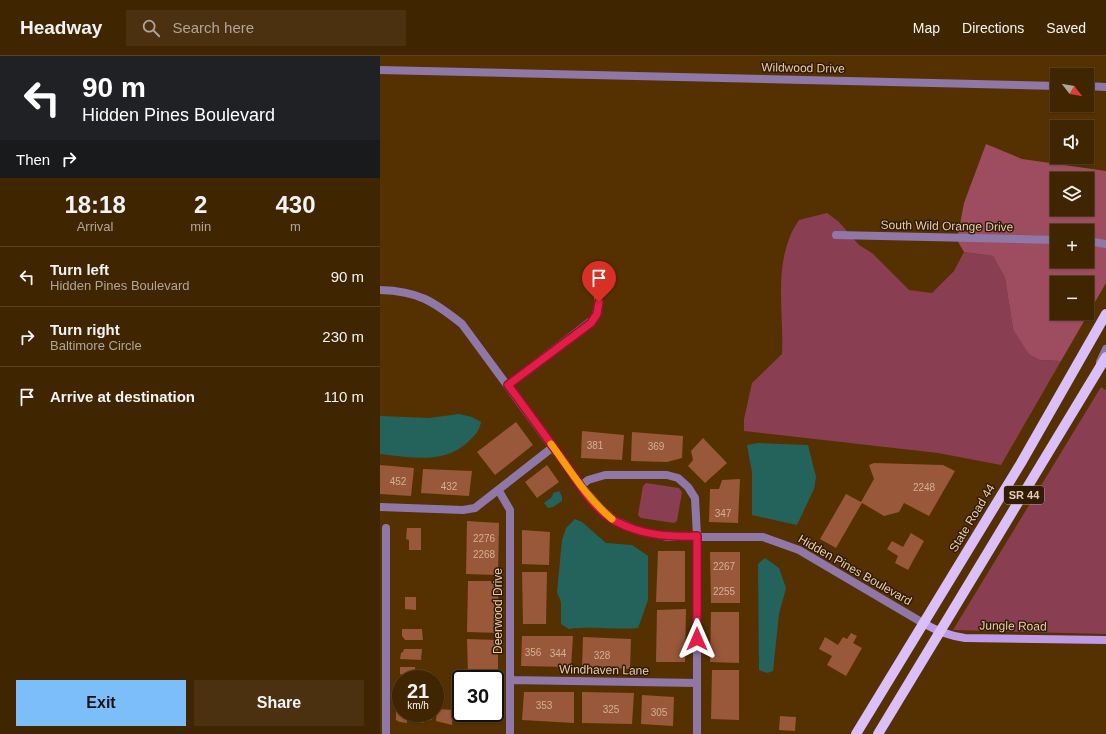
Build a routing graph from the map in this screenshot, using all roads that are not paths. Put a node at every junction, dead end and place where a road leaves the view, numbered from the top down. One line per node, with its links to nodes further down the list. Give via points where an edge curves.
1 (380, 70): 2 (street, Wildwood Drive)
2 (1050, 86)
3 (1094, 86): 4 (street)
4 (1106, 87)
5 (836, 235): 6 (street, South Wild Orange Drive)
6 (1050, 240)
7 (1094, 242): 8 (street)
8 (1106, 244)
9 (593, 272): 14 (street, via 599,302 595,318)
10 (380, 290): 14 (street, Hidden Pines Boulevard, via 415,295 437,304 462,324)
11 (1106, 314): 22 (main road, State Road 44 / SR 44)
12 (1106, 349): 15 (street)
13 (1106, 357): 15 (main road, SR 44)
14 (508, 385): 16 (street, Hidden Pines Boulevard)
15 (1084, 395): 23 (main road, SR 44)
16 (553, 447): 17 (street, Hidden Pines Boulevard); 18 (street)
17 (581, 486): 21 (street, Hidden Pines Boulevard, via 614,520 639,532 668,537); 21 (street, via 588,480 605,475 667,475 678,478 695,498)
18 (499, 491): 19 (street, via 475,508 463,510); 25 (street, Deerwood Drive, via 510,510)
19 (380, 507)
20 (386, 528): 27 (street)
21 (697, 536): 22 (street, Hidden Pines Boulevard, via 763,537 783,543); 26 (street)
22 (923, 623): 23 (street, Jungle Road); 30 (main road, State Road 44 / SR 44)
23 (939, 632): 24 (street, Jungle Road, via 966,638); 31 (main road, SR 44)
24 (1106, 640)
25 (510, 680): 26 (street, Windhaven Lane); 28 (street, Deerwood Drive)
26 (697, 683): 29 (street)
27 (386, 734)
28 (510, 734)
29 (697, 734)
30 (856, 734)
31 (878, 734)

